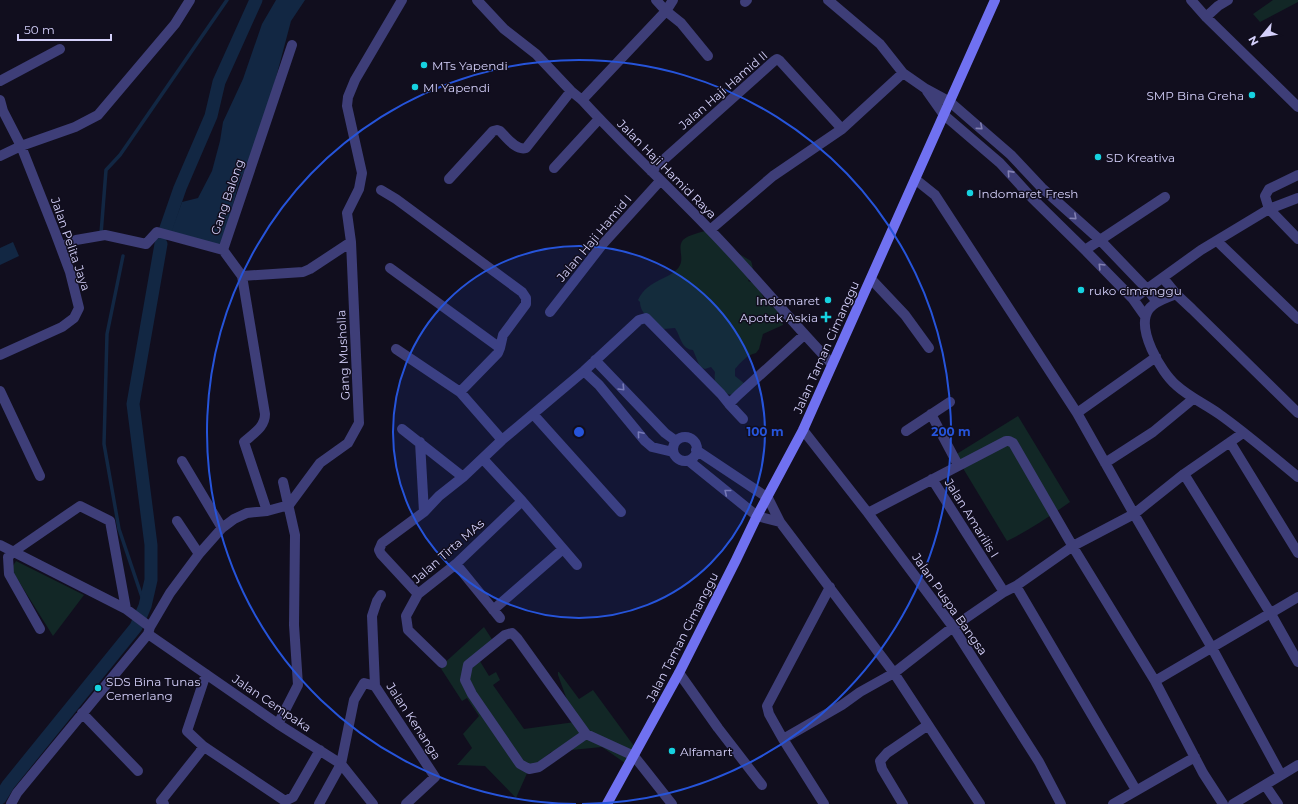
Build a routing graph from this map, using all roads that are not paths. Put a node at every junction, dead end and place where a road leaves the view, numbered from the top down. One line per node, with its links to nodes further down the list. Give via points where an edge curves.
1 (190, 0): 26 (street, via 174,24 98,115 75,127)
2 (402, 0): 44 (street, Gang Musholla, via 355,80 348,97 347,106 362,173 359,189 347,213)
3 (477, 0): 18 (street, Jalan Haji Hamid Raya, via 504,29 536,54)
4 (656, 0): 10 (street)
5 (673, 0): 10 (street)
6 (828, 0): 15 (street, via 880,44)
7 (995, 0): 21 (street, Jalan Taman Cimanggu)
8 (1191, 0): 11 (street)
9 (1228, 0): 11 (street)
10 (666, 11): 14 (street, via 681,23); 20 (street)
11 (1206, 17): 22 (street)
12 (292, 45): 46 (street, Gang Balong)
13 (60, 48): 16 (street)
14 (708, 56)
15 (903, 73): 17 (street); 25 (street)
16 (0, 81)
17 (928, 90): 21 (street); 23 (street)
18 (571, 91): 20 (street, Jalan Haji Hamid Raya); 31 (street, via 527,147 522,149 499,131 493,131)
19 (0, 100): 26 (street, Jalan Pelita Jaya)
20 (582, 100): 24 (street, Jalan Haji Hamid Raya)
21 (950, 102): 23 (street, Jalan Taman Cimanggu); 34 (street, one-way to 34, via 1011,155)
22 (1298, 107)
23 (944, 115): 32 (street, Jalan Taman Cimanggu); 37 (street, one-way to 23, via 1000,163)
24 (599, 119): 28 (street); 29 (street, Jalan Haji Hamid Raya)
25 (842, 129): 29 (street, Jalan Haji Hamid II, via 777,59); 40 (street, via 773,176)
26 (21, 146): 27 (street); 45 (street, Jalan Pelita Jaya)
27 (0, 156)
28 (554, 168)
29 (651, 171): 33 (street, Jalan Haji Hamid Raya)
30 (1298, 175): 39 (street, via 1267,191 1265,197)
31 (449, 179)
32 (916, 179): 51 (street, Jalan Taman Cimanggu); 73 (street, via 935,195)
33 (660, 181): 40 (street, Jalan Haji Hamid Raya); 56 (street, Jalan Haji Hamid I, via 602,245)
34 (1042, 188): 37 (street); 42 (street, one-way to 42)
35 (381, 190): 60 (street, via 524,294 526,304 503,335)
36 (1164, 197): 42 (street)
37 (1032, 198): 47 (street)
38 (1298, 198): 39 (street)
39 (1270, 209): 41 (street); 43 (street)
40 (710, 230): 59 (street, Jalan Haji Hamid Raya)
41 (1298, 239)
42 (1100, 240): 47 (street); 52 (street)
43 (1217, 241): 50 (street); 58 (street)
44 (351, 242): 49 (street, via 303,272); 101 (street, Gang Musholla, via 359,423 348,443 320,463)
45 (61, 247): 46 (street, via 76,240 105,235 146,244 157,232); 63 (street, Jalan Pelita Jaya, via 79,308 74,318)
46 (223, 250): 49 (street, Gang Balong)
47 (1085, 250): 54 (street, one-way to 47)
48 (390, 268): 60 (street)
49 (242, 276): 102 (street, Gang Balong, via 265,414 265,421 261,427 244,442)
50 (1163, 278): 52 (street); 53 (street)
51 (871, 279): 61 (street, via 905,316); 66 (street, Jalan Taman Cimanggu)
52 (1146, 288): 54 (street); 55 (street)
53 (1176, 294): 55 (street); 76 (street)
54 (1133, 299): 57 (street)
55 (1157, 302): 57 (street)
56 (550, 312)
57 (1146, 316): 64 (street, via 1148,341)
58 (1298, 319)
59 (804, 335): 66 (street, Jalan Haji Hamid Raya); 72 (street)
60 (500, 348): 69 (street)
61 (929, 348)
62 (396, 349): 69 (street)
63 (0, 355)
64 (1156, 358): 70 (street, via 1174,385); 73 (street)
65 (595, 360): 67 (street); 72 (street, via 634,323 646,318); 83 (street, one-way to 83, via 664,433)
66 (832, 364): 79 (street, Jalan Taman Cimanggu)
67 (584, 371): 74 (street); 87 (street, one-way to 67, via 652,447 645,441 599,385)
68 (0, 391): 94 (street)
69 (460, 392): 82 (street)
70 (1193, 399): 81 (street, via 1218,413); 91 (street, via 1153,432)
71 (950, 402): 75 (street)
72 (729, 404): 77 (street)
73 (1077, 413): 91 (street)
74 (533, 414): 82 (street); 104 (street)
75 (931, 414): 80 (street); 92 (street)
76 (1298, 414)
77 (743, 419)
78 (402, 429): 84 (street)
79 (803, 430): 99 (street, Jalan Taman Cimanggu); 105 (street, Jalan Puspa Bangsa)
80 (906, 431)
81 (1243, 434): 85 (street); 95 (street)
82 (502, 440): 88 (street)
83 (676, 441): 86 (street, via 689,438 695,443); 87 (street)
84 (420, 442): 96 (street); 103 (street)
85 (1230, 442): 93 (street); 115 (street)
86 (696, 450): 90 (street); 99 (street)
87 (673, 452): 90 (street, via 677,459)
88 (483, 459): 96 (street); 100 (street)
89 (182, 461): 110 (street)
90 (689, 461): 107 (street, one-way to 90)
91 (1105, 463): 106 (street)
92 (958, 465): 97 (street); 112 (street, via 1006,441 1013,443)
93 (1184, 474): 106 (street); 127 (street)
94 (40, 476)
95 (1298, 476)
96 (463, 478): 103 (street, via 439,496)
97 (932, 479): 105 (street, Jalan Amarilis I); 121 (street, Jalan Amarilis I)
98 (283, 482): 101 (street)
99 (768, 498): 107 (street, Jalan Taman Cimanggu); 109 (street)
100 (522, 501): 113 (street); 117 (street, Jalan Tirta MAs)
101 (289, 505): 102 (street); 141 (street, via 295,535 294,625 298,685)
102 (267, 511): 110 (street, via 247,513)
103 (424, 512): 122 (street, via 382,543 379,550)
104 (621, 512)
105 (868, 513): 129 (street, Jalan Puspa Bangsa)
106 (1134, 514): 112 (street); 132 (street)
107 (757, 516): 109 (street); 135 (street, Jalan Taman Cimanggu)
108 (177, 521): 116 (street)
109 (780, 522): 120 (street)
110 (222, 528): 116 (street)
111 (0, 545): 114 (street, Jalan Cempaka)
112 (1073, 546): 119 (street); 138 (street)
113 (563, 549): 118 (street); 125 (street)
114 (13, 552): 126 (street, Jalan Cempaka); 126 (street, via 80,506 110,521); 131 (street, via 8,557 9,574)
115 (1298, 553)
116 (199, 554): 130 (street)
117 (456, 564): 122 (street, Jalan Tirta MAs); 125 (street)
118 (576, 565)
119 (1016, 586): 121 (street); 155 (street)
120 (830, 587): 136 (street); 144 (street, via 767,706)
121 (1004, 592): 129 (street)
122 (418, 594): 134 (street, Jalan Tirta MAs, via 407,613 407,627)
123 (381, 596): 139 (street, Jalan Kenanga, via 372,616)
124 (1298, 597): 127 (street)
125 (493, 610): 128 (street)
126 (129, 611): 130 (street, Jalan Cempaka)
127 (1271, 614): 132 (street); 133 (street)
128 (500, 618)
129 (953, 627): 136 (street); 166 (street, Jalan Puspa Bangsa, via 1039,762)
130 (146, 628): 137 (street, Jalan Cempaka); 140 (street)
131 (40, 629)
132 (1212, 648): 138 (street); 152 (street)
133 (1298, 662)
134 (442, 663)
135 (679, 672): 147 (street, Jalan Taman Cimanggu); 153 (street)
136 (894, 673): 142 (street); 144 (street)
137 (206, 674): 141 (street, Jalan Cempaka); 145 (street, via 187,731)
138 (1155, 681): 148 (street)
139 (375, 686): 149 (street, Jalan Kenanga, via 364,683 354,700); 161 (street, Jalan Kenanga, via 435,777)
140 (82, 713): 151 (street); 157 (street)
141 (278, 724): 146 (street, Jalan Cempaka)
142 (928, 725): 164 (street, via 887,753 880,761 882,769); 165 (street)
143 (586, 734): 143 (street, via 512,634 505,634 468,665 465,680 472,694 520,764 529,769 539,767); 147 (street)
144 (783, 739): 156 (street)
145 (203, 746): 146 (street, via 285,801 293,797); 158 (street, via 166,793 161,801)
146 (320, 750): 149 (street, Jalan Cempaka)
147 (634, 756): 162 (street, Jalan Taman Cimanggu); 163 (street)
148 (1195, 757): 155 (street); 168 (street)
149 (341, 764): 159 (street); 160 (street, Jalan Cempaka)
150 (1298, 765): 152 (street)
151 (138, 771)
152 (1281, 775): 154 (street)
153 (762, 785)
154 (1265, 785): 169 (street); 170 (street)
155 (1136, 790): 167 (street)
156 (818, 802)
157 (11, 804)
158 (164, 804)
159 (319, 804)
160 (373, 804)
161 (406, 804)
162 (607, 804)
163 (672, 804)
164 (903, 804)
165 (980, 804)
166 (1061, 804)
167 (1113, 804)
168 (1223, 804)
169 (1234, 804)
170 (1278, 804)

